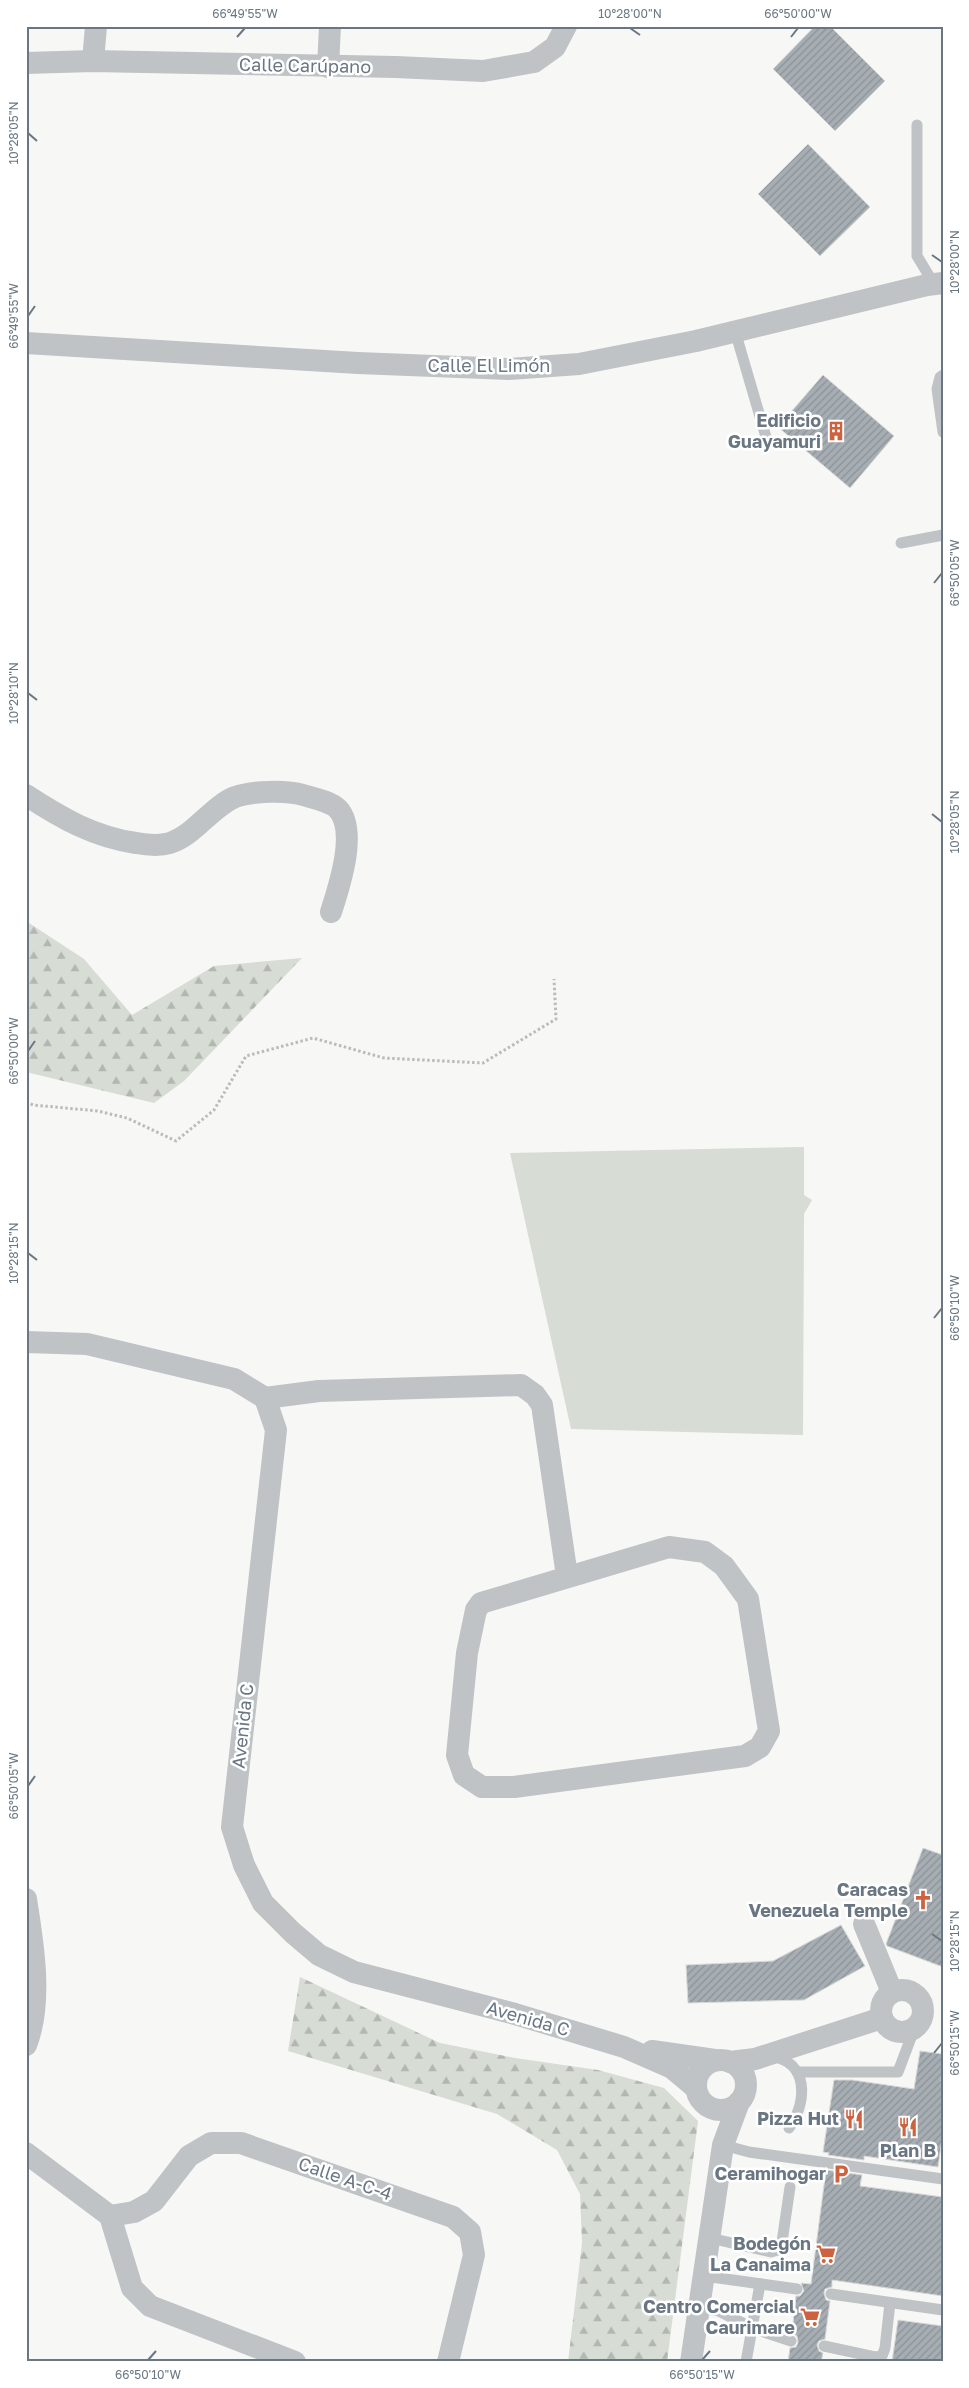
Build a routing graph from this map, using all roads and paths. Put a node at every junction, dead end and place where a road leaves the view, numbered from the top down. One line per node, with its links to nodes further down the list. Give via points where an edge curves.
1 (96, 26): 4 (street)
2 (330, 26): 6 (street)
3 (566, 26): 6 (street, Calle Carúpano, via 555,47 534,62 483,71)
4 (93, 62): 5 (street, Calle Carúpano); 6 (street, Calle Carúpano)
5 (26, 63)
6 (328, 67)
7 (917, 125): 8 (lane, via 917,256)
8 (938, 284): 9 (street, Calle El Limón)
9 (735, 331): 10 (street, Calle El Limón, via 579,364 509,370); 13 (lane)
10 (26, 343)
11 (943, 375): 12 (lane, via 937,389)
12 (943, 432)
13 (768, 444)
14 (943, 535): 15 (lane)
15 (901, 543)
16 (26, 795): 17 (street, via 83,829 114,840 148,845 171,843 236,797 293,792 319,799 338,809 346,828 345,864)
17 (332, 912)
18 (554, 979): 19 (path, via 556,1020 483,1064 384,1058 313,1038 246,1056 214,1110 176,1141 127,1118)
19 (26, 1102)
20 (26, 1342): 21 (street, via 97,1346 234,1378)
21 (265, 1398): 22 (street, via 319,1391 520,1386 535,1395 542,1404); 29 (street, Avenida C, via 276,1430 232,1826 244,1865 263,1902 319,1954 354,1972 515,2014)
22 (567, 1576): 22 (street, via 669,1547 705,1552 724,1566 748,1599 769,1731 760,1747 746,1756 514,1787 482,1787 464,1775 458,1755 466,1653 476,1610 490,1598)
23 (26, 1900): 28 (street, via 34,1947 34,1988)
24 (864, 1924): 25 (street)
25 (892, 1992): 26 (street, via 882,2003); 27 (street, via 912,1993 921,2003 922,2016)
26 (882, 2018): 27 (street, via 893,2030 901,2032); 30 (street, Avenida C)
27 (915, 2027): 32 (lane, via 898,2072)
28 (26, 2046)
29 (624, 2047): 31 (street, Avenida C); 33 (street, Avenida C, via 672,2068)
30 (785, 2053): 31 (street, Avenida C); 32 (lane); 34 (street, Avenida C)
31 (722, 2061): 33 (street, via 704,2066 697,2076); 34 (street, via 742,2073)
32 (797, 2072): 36 (lane, via 802,2081 802,2097 797,2117)
33 (696, 2088): 35 (street, Avenida C, via 700,2100)
34 (742, 2095): 35 (street, Avenida C, via 729,2109); 37 (street, Avenida C)
35 (710, 2108): 37 (street, Avenida C, via 718,2122)
36 (789, 2128)
37 (723, 2145): 39 (lane, via 749,2152); 42 (street, Avenida C)
38 (26, 2153): 41 (street)
39 (943, 2179)
40 (790, 2187): 42 (lane, via 778,2250 771,2252)
41 (110, 2216): 53 (street, via 132,2288 150,2306); 54 (street, Calle A-C-4, via 134,2212 154,2201 189,2156 211,2143 241,2142 453,2217 470,2232 474,2254)
42 (710, 2238): 43 (street, Avenida C)
43 (704, 2276): 44 (lane); 48 (street, Avenida C)
44 (760, 2284): 45 (lane); 50 (lane)
45 (797, 2289)
46 (831, 2294): 47 (lane)
47 (890, 2303): 49 (lane); 52 (lane, via 882,2356)
48 (699, 2308): 50 (lane, via 719,2311); 55 (street, Avenida C)
49 (943, 2310)
50 (752, 2328): 51 (lane); 56 (lane)
51 (790, 2341)
52 (824, 2346)
53 (295, 2362)
54 (448, 2362)
55 (691, 2362)
56 (746, 2362)

